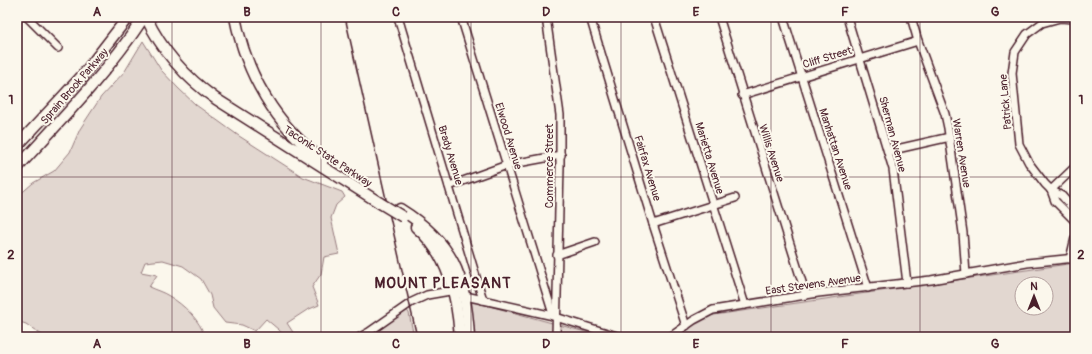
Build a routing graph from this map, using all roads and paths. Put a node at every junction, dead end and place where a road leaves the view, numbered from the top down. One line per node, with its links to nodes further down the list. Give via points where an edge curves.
1 (27, 17): 16 (street)
2 (145, 17): 26 (highway, Sprain Brook Parkway, via 89,90); 30 (highway, Taconic State Parkway, via 167,52 201,88 333,174)
3 (236, 17): 30 (highway, Taconic State Parkway, via 250,68 280,118 317,156)
4 (398, 17): 27 (street, Brady Avenue)
5 (461, 17): 24 (street, Elwood Avenue)
6 (546, 17): 23 (street, Commerce Street, via 560,115)
7 (590, 17): 35 (street, Fairfax Avenue)
8 (654, 17): 31 (street, Marietta Avenue)
9 (719, 17): 19 (street, Willis Avenue)
10 (783, 17): 18 (street, Manhattan Avenue)
11 (848, 17): 17 (street, Sherman Avenue)
12 (911, 17): 15 (street, Warren Avenue)
13 (127, 18): 21 (highway, Sprain Brook Parkway, via 77,82)
14 (1075, 19): 28 (street, Patrick Lane, via 1060,18 1042,23 1027,34 1016,52 1012,73 1020,144 1029,164)
15 (918, 41): 17 (street, Cliff Street); 20 (street, Warren Avenue, via 945,114)
16 (58, 48)
17 (860, 58): 18 (street, Cliff Street); 22 (street, Sherman Avenue)
18 (801, 76): 19 (street, Cliff Street); 43 (street, Manhattan Avenue)
19 (742, 95): 46 (street, Willis Avenue)
20 (950, 138): 22 (street); 41 (street, Warren Avenue)
21 (17, 146)
22 (888, 151): 42 (street, Sherman Avenue, via 893,169)
23 (561, 155): 24 (street); 38 (street, Commerce Street)
24 (507, 165): 27 (street); 40 (street, Elwood Avenue)
25 (1075, 167): 28 (street)
26 (17, 168)
27 (449, 186): 47 (street, Brady Avenue)
28 (1051, 190): 32 (street, Patrick Lane, via 1062,196); 34 (street, Patrick Lane, via 1055,201)
29 (735, 198): 31 (street)
30 (379, 199): 33 (highway, Taconic State Parkway, bridge)
31 (713, 204): 35 (street); 48 (street, Marietta Avenue)
32 (1075, 211)
33 (401, 213): 44 (highway, Taconic State Parkway, via 435,248 447,269); 45 (highway, Taconic State Parkway, via 425,226 445,248 457,270)
34 (1075, 221)
35 (653, 224): 50 (street, Fairfax Avenue)
36 (1075, 238): 39 (street)
37 (595, 242): 38 (street)
38 (557, 255): 49 (street, Commerce Street)
39 (1073, 258): 41 (street, East Stevens Avenue)
40 (537, 262): 49 (street, Commerce Street)
41 (966, 274): 42 (street, East Stevens Avenue)
42 (907, 283): 43 (street, East Stevens Avenue)
43 (868, 288): 46 (street, East Stevens Avenue)
44 (454, 291): 45 (street); 51 (street, via 423,296); 52 (highway, Taconic State Parkway)
45 (465, 295): 47 (street); 53 (highway, Taconic State Parkway)
46 (806, 295): 48 (street, East Stevens Avenue)
47 (483, 300): 49 (street)
48 (745, 305): 50 (street, East Stevens Avenue, via 713,310)
49 (556, 317): 54 (street, Commerce Street); 55 (street)
50 (686, 326): 56 (street, East Stevens Avenue)
51 (360, 337)
52 (460, 337)
53 (469, 337)
54 (556, 337)
55 (620, 337)
56 (670, 337)

